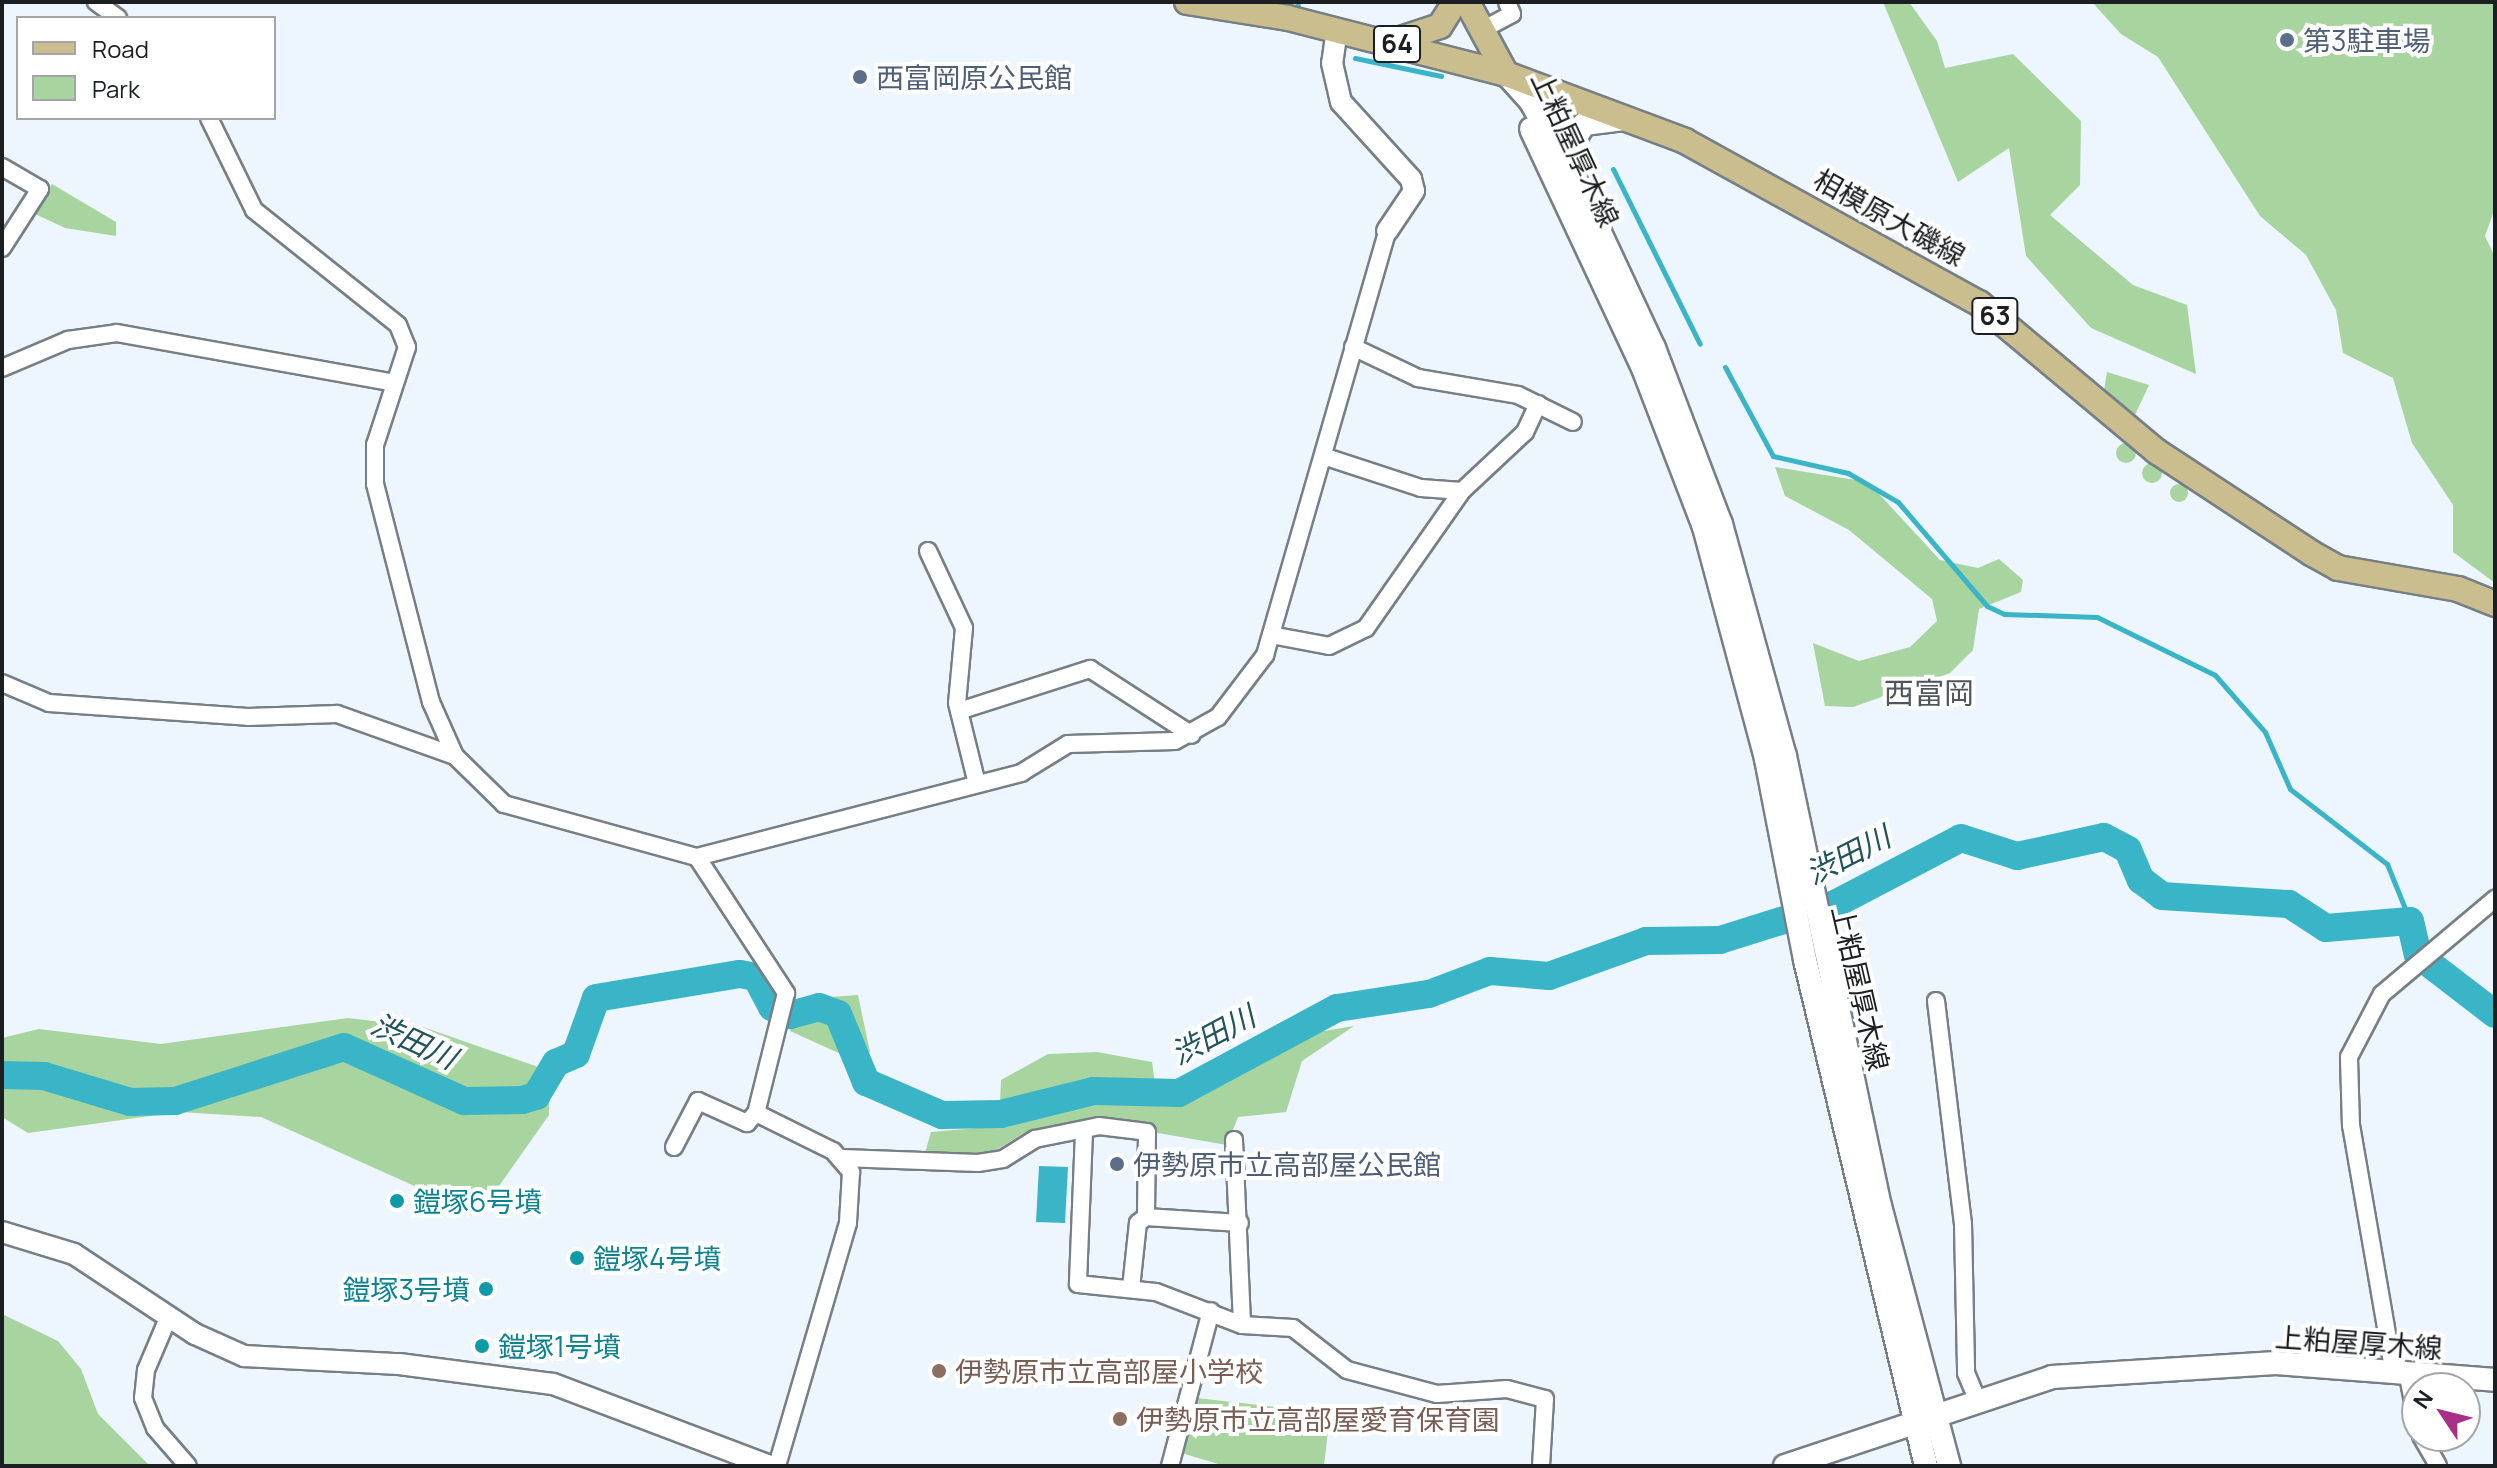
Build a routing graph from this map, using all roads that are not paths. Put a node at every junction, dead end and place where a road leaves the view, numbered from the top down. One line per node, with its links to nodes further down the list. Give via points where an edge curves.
1 (96, 2): 6 (street)
2 (1187, 2): 7 (main road, 64)
3 (1455, 2): 9 (main road, via 1431,32)
4 (1467, 2): 8 (main road)
5 (1507, 2): 8 (street, via 1512,14)
6 (115, 16)
7 (1337, 29): 9 (main road, 64); 15 (street, via 1332,63 1341,102 1411,179 1414,191)
8 (1482, 30): 10 (main road)
9 (1388, 42): 10 (main road, 64)
10 (1506, 74): 12 (main road, 相模原大磯線 / 63); 14 (main road, 上粕屋厚木線, via 1531,102); 33 (main road, 上粕屋厚木線, via 1643,368 1704,527)
11 (210, 120): 19 (street, via 254,210 398,325 407,347)
12 (1635, 120): 14 (main road, via 1584,124 1572,144); 25 (main road, 相模原大磯線 / 63, via 1741,169 1979,303 2156,451 2311,553 2338,568 2458,589)
13 (2, 167): 16 (street, via 40,189)
14 (1577, 183): 33 (main road, 上粕屋厚木線, via 1654,348 1721,524 1785,756)
15 (1387, 231): 17 (street)
16 (2, 248)
17 (1353, 347): 20 (street, via 1418,378); 22 (street)
18 (5, 364): 19 (street, via 68,340 117,333)
19 (394, 383): 30 (street, via 375,445 378,499 431,702)
20 (1538, 404): 21 (street); 23 (street, via 1525,432)
21 (1573, 422)
22 (1323, 456): 23 (street, via 1421,488); 26 (street)
23 (1462, 491): 26 (street, via 1366,628 1329,646)
24 (928, 551): 28 (street, via 964,628)
25 (2495, 604)
26 (1271, 635): 29 (street, via 1256,675)
27 (2, 683): 30 (street, via 49,703 248,717 337,714)
28 (959, 711): 29 (street, via 1090,669); 31 (street)
29 (1192, 735): 31 (street, via 1068,744 1021,773)
30 (455, 756): 32 (street, via 504,804)
31 (977, 784): 32 (street)
32 (697, 857): 36 (street, via 786,1013)
33 (1799, 886): 50 (main road, 上粕屋厚木線)
34 (2495, 899): 48 (street, via 2406,972 2357,1032 2348,1092)
35 (1936, 1001): 49 (street, via 1963,1224 1966,1373)
36 (756, 1113): 39 (street, via 747,1123 698,1101 677,1125); 40 (street)
37 (1084, 1132): 40 (street, via 1035,1139 1003,1159 978,1163); 41 (street, via 1099,1126 1147,1132); 44 (street, via 1078,1284)
38 (1234, 1140): 42 (street)
39 (674, 1147)
40 (842, 1158): 53 (street, via 851,1172 848,1223)
41 (1146, 1217): 42 (street); 44 (street, via 1138,1223)
42 (1240, 1223): 47 (street)
43 (2, 1232): 46 (street, via 74,1254)
44 (1131, 1288): 45 (street)
45 (1211, 1311): 47 (street); 54 (street)
46 (169, 1316): 51 (street, via 146,1370 143,1398 155,1428); 52 (street, via 208,1342 253,1358 399,1364 553,1384)
47 (1242, 1325): 55 (street, via 1293,1328 1347,1370 1423,1391 1507,1389 1545,1399)
48 (2401, 1375): 49 (main road, 上粕屋厚木線, via 2300,1364 2113,1371)
49 (1976, 1396): 50 (main road, 上粕屋厚木線)
50 (1925, 1415): 56 (main road, 上粕屋厚木線); 57 (main road, 上粕屋厚木線); 58 (main road, 上粕屋厚木線)
51 (188, 1466)
52 (770, 1466)
53 (777, 1466)
54 (1170, 1466)
55 (1541, 1466)
56 (1785, 1466)
57 (1926, 1466)
58 (1949, 1466)

